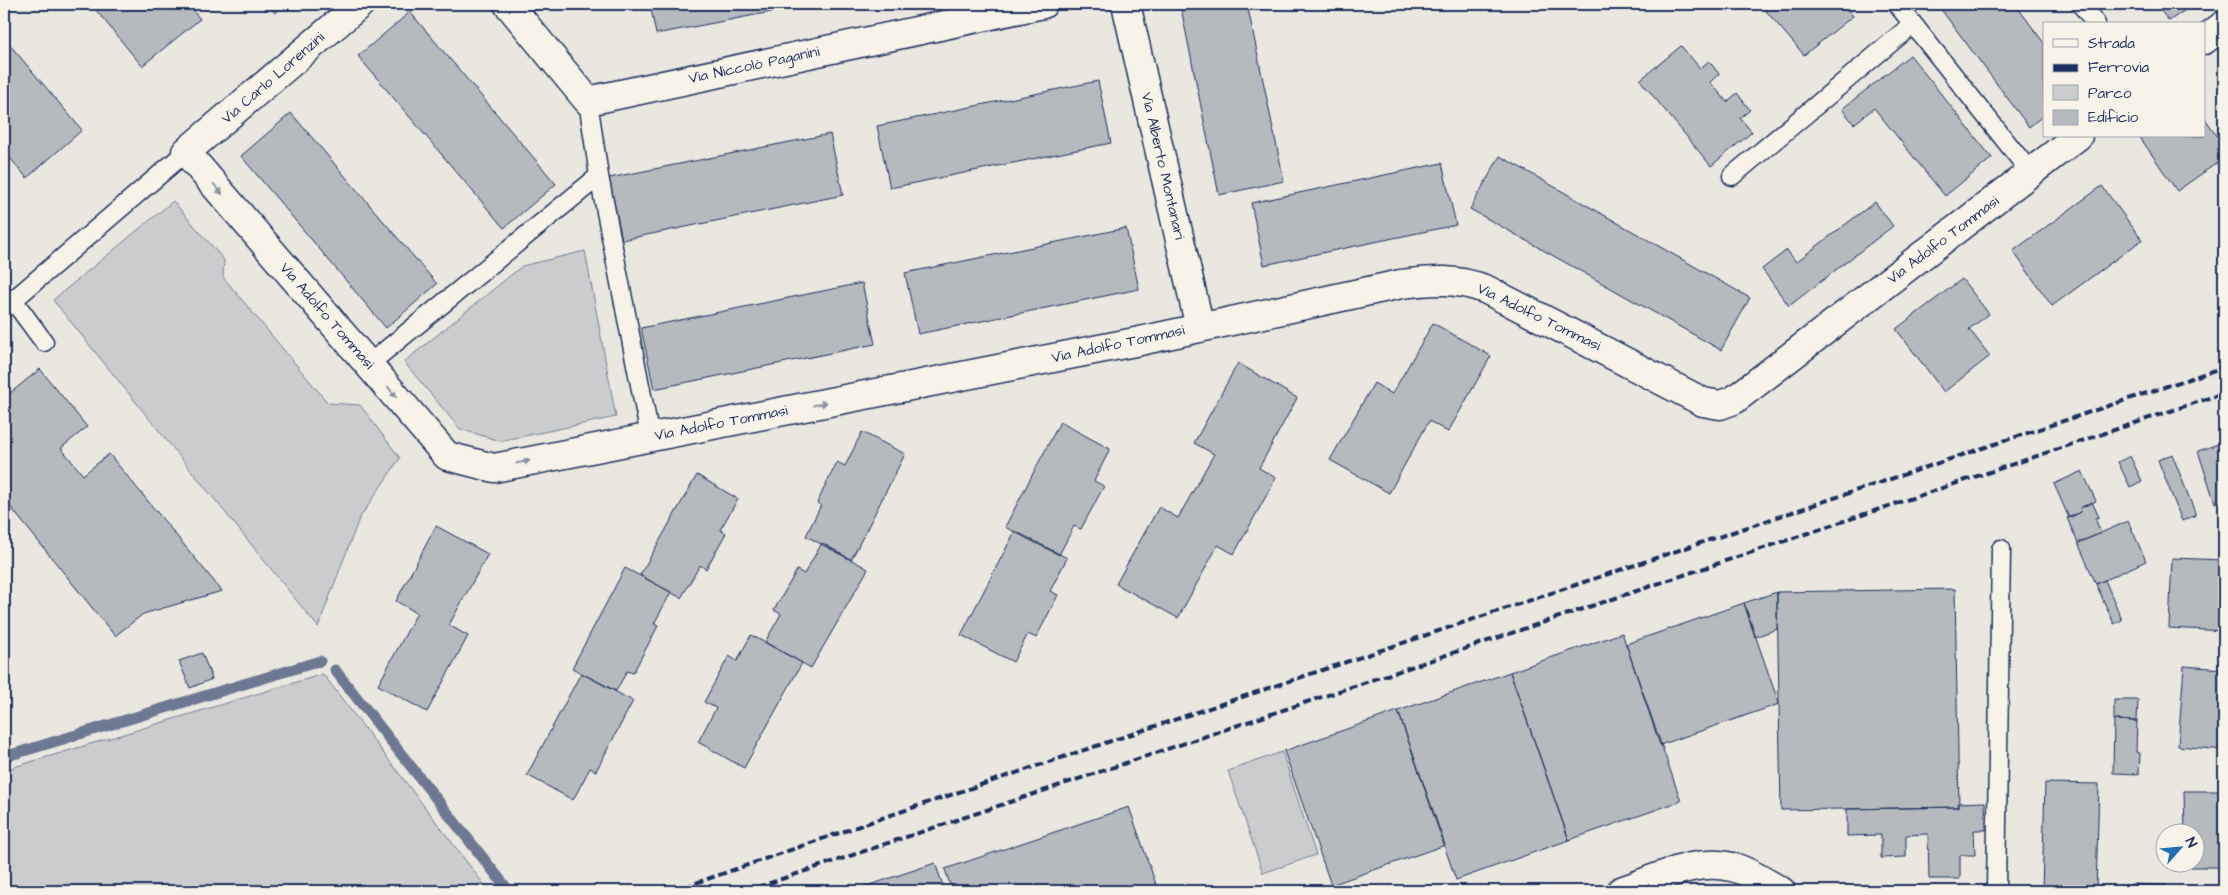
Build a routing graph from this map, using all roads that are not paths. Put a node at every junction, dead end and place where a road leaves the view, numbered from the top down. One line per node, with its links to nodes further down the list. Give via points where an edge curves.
1 (360, 4): 13 (street, Via Carlo Lorenzini)
2 (508, 4): 11 (street)
3 (1043, 4): 11 (street, Via Niccolò Paganini)
4 (1126, 4): 18 (street, Via Alberto Montanari)
5 (1896, 4): 8 (lane)
6 (2081, 4): 7 (lane)
7 (2094, 22)
8 (1913, 24): 14 (lane); 16 (lane)
9 (2224, 25): 10 (street)
10 (2206, 38)
11 (588, 101): 15 (lane)
12 (2075, 138): 14 (street, Via Adolfo Tommasi)
13 (186, 152): 17 (lane); 20 (street, Via Adolfo Tommasi, one-way to 20)
14 (2031, 173): 18 (street, Via Adolfo Tommasi, via 1742,394 1720,405 1703,402 1590,341 1468,282 1451,280 1401,284)
15 (599, 176): 20 (lane); 21 (lane)
16 (1732, 176)
17 (8, 304): 19 (lane)
18 (1200, 328): 21 (street, Via Adolfo Tommasi, one-way to 18)
19 (44, 342)
20 (369, 364): 21 (street, Via Adolfo Tommasi, one-way to 21, via 447,456 494,468)
21 (650, 436)
22 (2001, 549): 25 (lane)
23 (1621, 891): 24 (street, via 1690,867 1710,864 1737,868)
24 (1781, 891)
25 (1996, 891)

